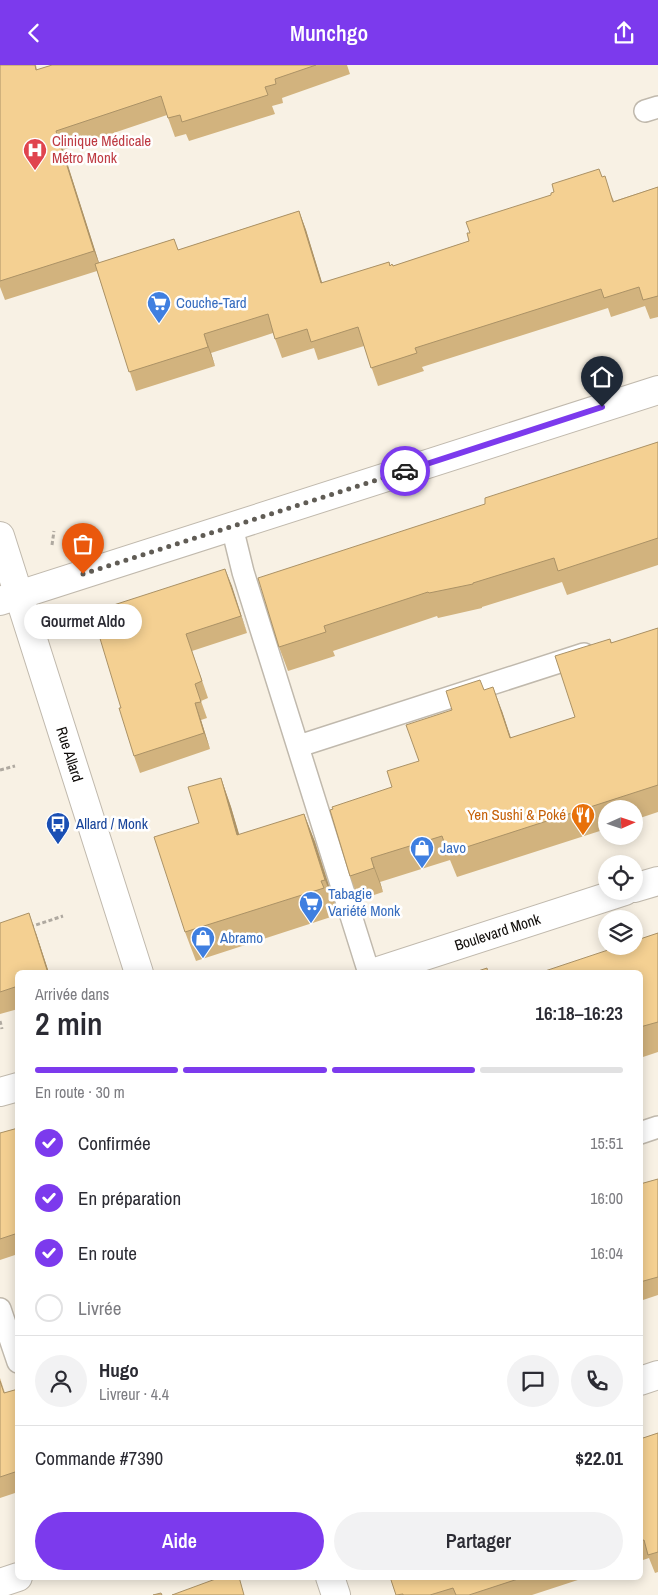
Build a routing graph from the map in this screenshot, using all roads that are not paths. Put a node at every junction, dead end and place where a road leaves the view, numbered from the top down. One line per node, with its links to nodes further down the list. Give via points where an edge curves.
1 (658, 390): 2 (street)
2 (232, 527): 4 (street); 6 (lane, via 243,572)
3 (0, 537): 4 (street, Rue Allard)
4 (9, 598): 10 (street, Rue Allard)
5 (601, 648): 6 (lane)
6 (299, 746): 11 (lane)
7 (658, 881): 8 (street)
8 (643, 885)
9 (598, 900): 12 (street, Boulevard Monk)
10 (138, 970)
11 (370, 970)
12 (380, 970)
13 (15, 1088): 14 (street)
14 (0, 1092)
15 (658, 1127): 16 (lane)
16 (643, 1132)
17 (0, 1309): 18 (lane)
18 (4, 1334): 19 (lane)
19 (15, 1357)
20 (658, 1375): 21 (street)
21 (643, 1380)
22 (15, 1578): 24 (street)
23 (331, 1580): 25 (street)
24 (0, 1583)
25 (336, 1595)

